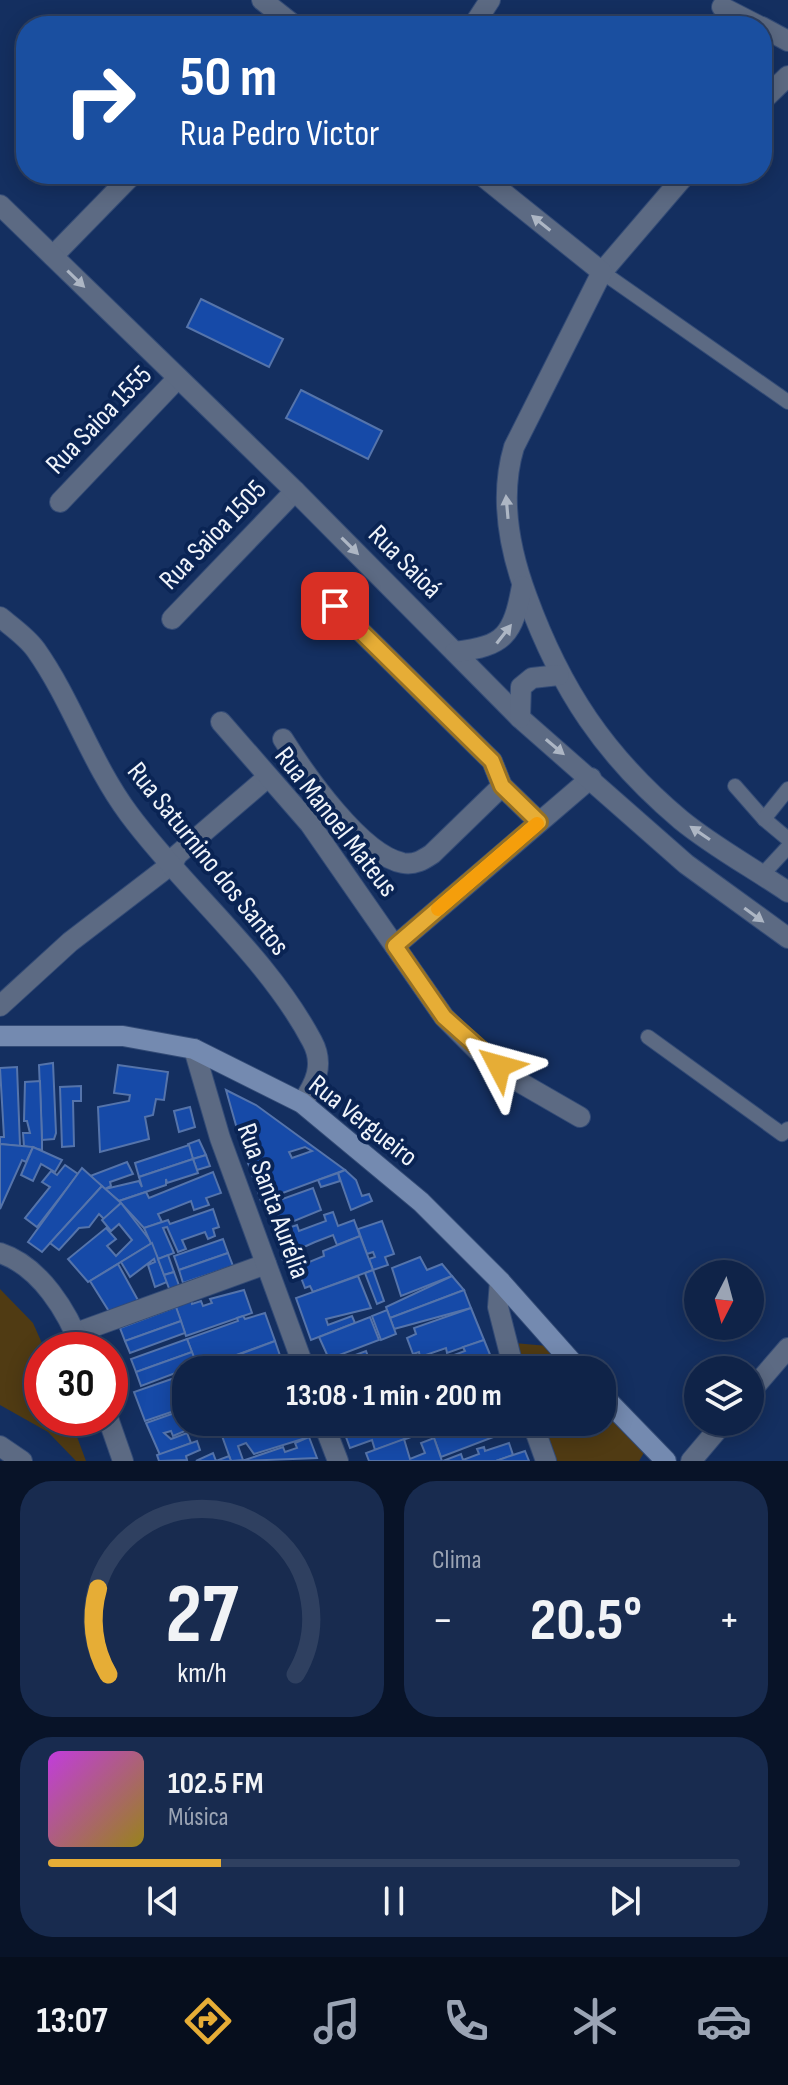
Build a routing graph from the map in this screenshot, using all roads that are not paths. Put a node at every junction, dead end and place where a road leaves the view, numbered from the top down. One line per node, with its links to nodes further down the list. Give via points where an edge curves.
1 (262, 0): 3 (street)
2 (722, 7): 4 (street)
3 (282, 16)
4 (740, 16)
5 (788, 76): 6 (street)
6 (772, 91)
7 (123, 184): 11 (street)
8 (492, 184): 12 (street, one-way to 8)
9 (677, 184): 12 (street)
10 (0, 205): 11 (street, Rua Saioá)
11 (53, 256): 13 (street, Rua Saioá, one-way to 13)
12 (602, 272): 14 (lane); 17 (street, one-way to 12, via 506,508 509,464)
13 (178, 378): 15 (street, Rua Saioá); 16 (street, Rua Saioa 1555)
14 (788, 402)
15 (295, 491): 20 (street, Rua Saioa 1505); 21 (street, Rua Saioá, one-way to 21)
16 (60, 502)
17 (522, 584): 21 (street, one-way to 17, via 497,645 510,629); 22 (street)
18 (335, 606): 28 (street, via 492,761)
19 (0, 617): 35 (street, Rua Saturnino dos Santos, via 34,647 129,815)
20 (172, 619)
21 (455, 652): 23 (street, Rua Saioá)
22 (559, 675): 23 (street, via 532,678 521,687); 36 (street, one-way to 22, via 683,822 636,779 599,736)
23 (520, 718): 27 (street, Rua Saioá, one-way to 27)
24 (221, 722): 26 (street, Rua Manoel Mateus)
25 (283, 739): 28 (street, via 331,809 388,858 406,864 432,854)
26 (268, 777): 35 (street); 39 (street, Rua Manoel Mateus, via 310,824)
27 (591, 778): 32 (street); 38 (street, Rua Saioá, one-way to 38, via 686,864)
28 (502, 786): 32 (street)
29 (735, 786): 31 (lane)
30 (788, 789): 31 (lane)
31 (764, 819): 33 (lane)
32 (539, 822): 39 (street)
33 (788, 839)
34 (788, 847): 36 (lane)
35 (173, 863): 40 (street, via 70,942); 44 (street, Rua Saturnino dos Santos, via 270,980 313,1042 318,1075)
36 (762, 875): 37 (street)
37 (788, 892)
38 (788, 938)
39 (395, 946): 45 (street, Rua Manoel Mateus, via 444,1017 477,1050)
40 (0, 1006)
41 (0, 1036): 43 (main road, Rua Vergueiro, via 123,1036)
42 (648, 1037): 46 (lane)
43 (194, 1049): 44 (main road, Rua Vergueiro); 48 (street, Rua Santa Aurélia)
44 (302, 1103): 49 (main road, Rua Vergueiro, via 421,1202)
45 (580, 1117)
46 (786, 1134)
47 (0, 1253): 50 (street, via 42,1280)
48 (266, 1264): 51 (street); 53 (street, Rua Santa Aurélia)
49 (500, 1281): 54 (street, via 498,1307); 55 (main road, Rua Vergueiro)
50 (74, 1332)
51 (101, 1332)
52 (788, 1348): 56 (street)
53 (300, 1356)
54 (510, 1356)
55 (567, 1356)
56 (764, 1376)
57 (616, 1409): 67 (main road)
58 (114, 1436): 64 (street)
59 (328, 1436): 65 (street)
60 (537, 1436): 66 (street)
61 (712, 1436): 68 (street)
62 (0, 1446): 63 (street)
63 (22, 1461)
64 (123, 1461)
65 (338, 1461)
66 (546, 1461)
67 (666, 1461)
68 (691, 1461)

